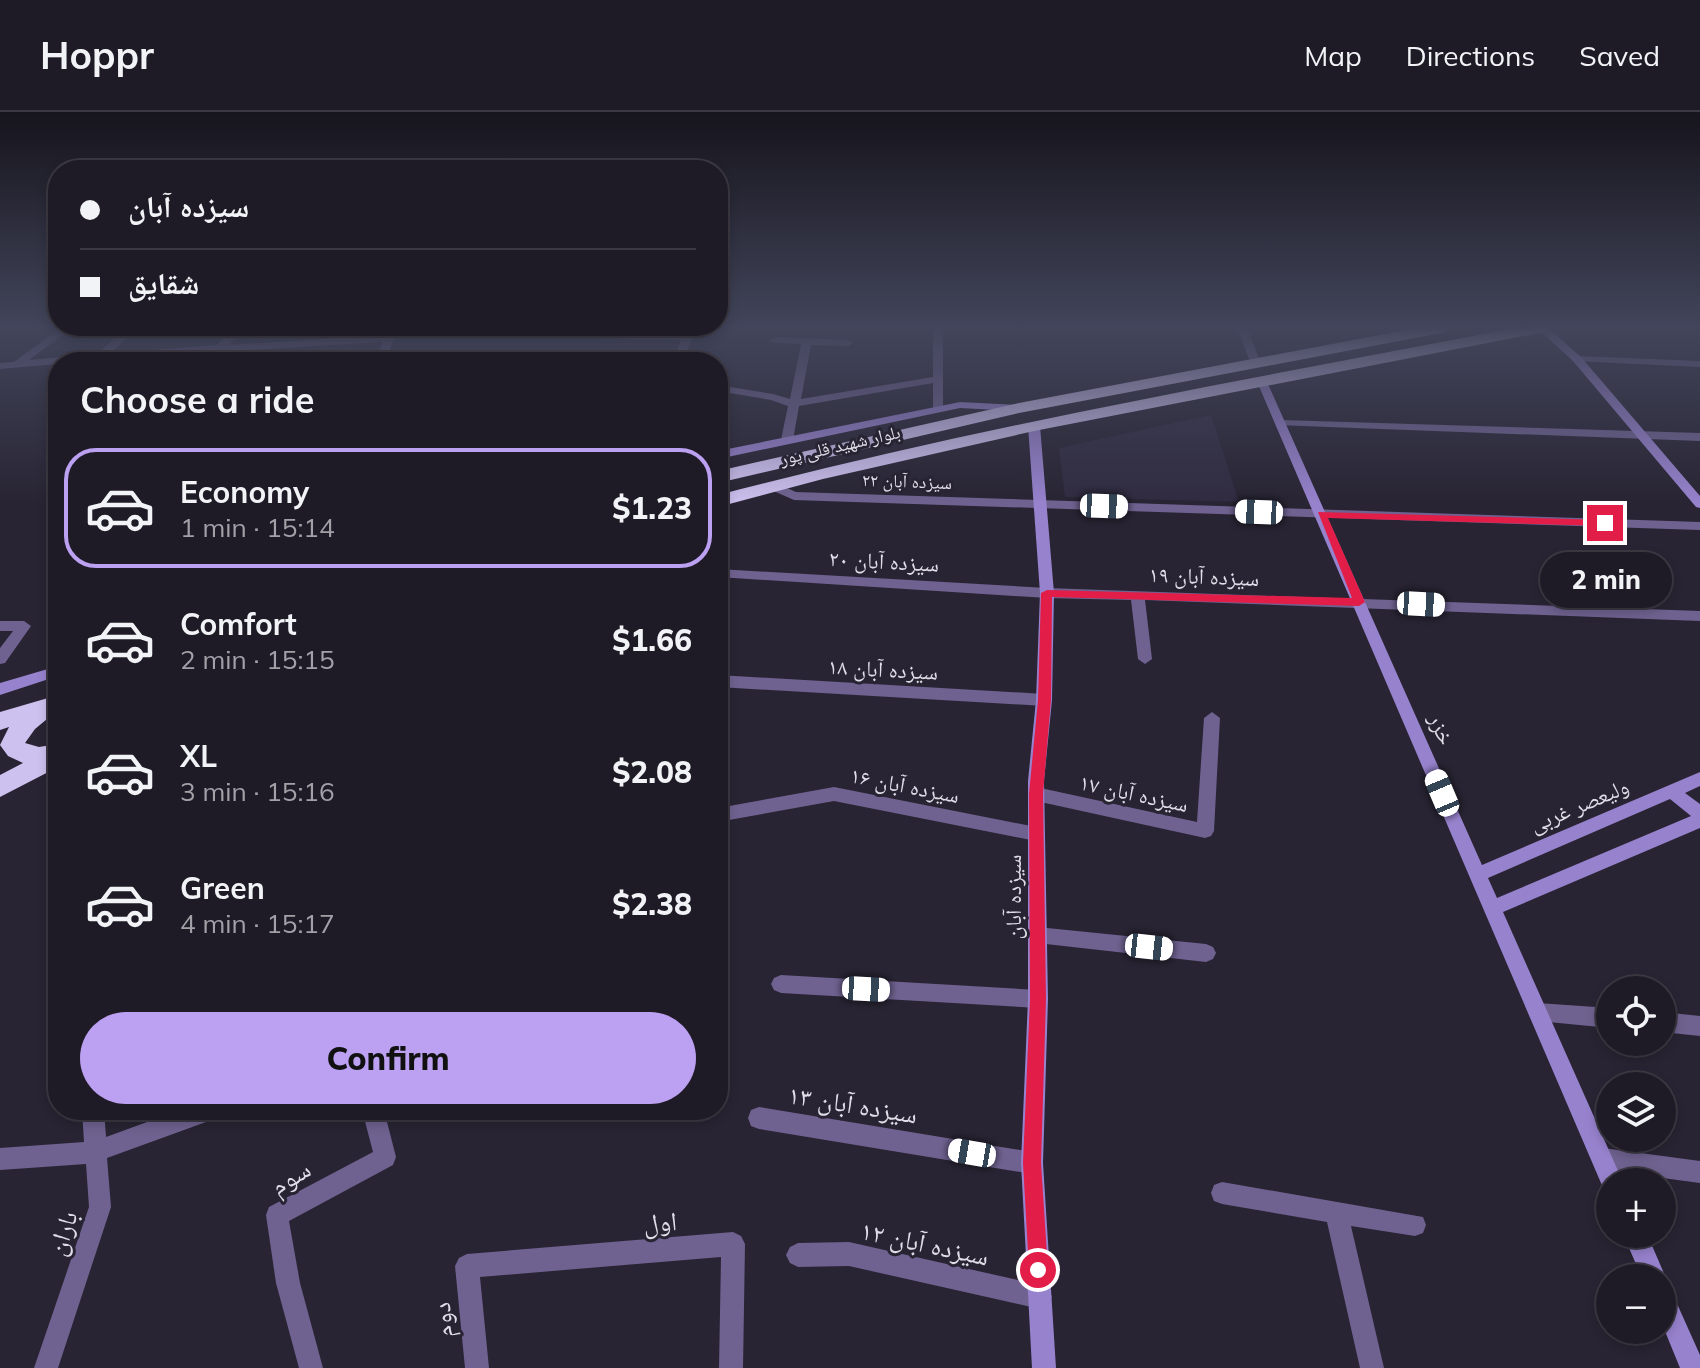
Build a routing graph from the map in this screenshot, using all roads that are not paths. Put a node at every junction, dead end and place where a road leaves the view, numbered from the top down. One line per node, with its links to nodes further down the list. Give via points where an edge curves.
1 (796, 387): 9 (street)
2 (894, 387): 9 (street)
3 (939, 387): 11 (street)
4 (1134, 387): 10 (highway)
5 (1249, 387): 13 (highway, بلوار شهید قلی پور)
6 (1264, 387): 12 (street, خزر)
7 (1600, 387): 14 (street)
8 (728, 390): 9 (street)
9 (792, 404): 16 (street)
10 (1019, 408): 11 (street); 18 (highway)
11 (939, 409): 16 (street)
12 (1281, 423): 14 (street); 23 (street, خزر)
13 (1034, 426): 19 (highway, بلوار شهید قلی پور); 21 (street, سیزده آبان)
14 (1639, 434): 15 (street); 22 (street)
15 (1700, 437)
16 (787, 440): 17 (street)
17 (728, 453)
18 (728, 475)
19 (773, 486): 20 (highway, بلوار شهید قلی پور); 21 (street, سیزده آبان ۲۲, via 794,496)
20 (728, 498)
21 (1042, 503): 23 (street, سیزده آبان ۲۲); 26 (street, سیزده آبان)
22 (1700, 504)
23 (1321, 515): 24 (street, سیزده آبان ۲۲); 28 (street, خزر)
24 (1700, 526)
25 (728, 574): 26 (street, سیزده آبان ۲۰)
26 (1047, 593): 27 (street, سیزده آبان ۱۹); 36 (street, سیزده آبان)
27 (1137, 596): 28 (street, سیزده آبان ۱۹); 32 (street)
28 (1359, 602): 29 (street, سیزده آبان ۱۹); 51 (street, خزر)
29 (1700, 616)
30 (0, 626): 31 (street, via 24,626)
31 (0, 659)
32 (1145, 659)
33 (48, 674): 35 (street)
34 (728, 682): 36 (street, سیزده آبان ۱۸)
35 (0, 689)
36 (1044, 700): 46 (street, سیزده آبان)
37 (48, 707): 40 (highway)
38 (48, 708): 41 (highway, via 27,721 12,745 20,754)
39 (1212, 718): 46 (street, سیزده آبان ۱۷, via 1205,831)
40 (0, 721)
41 (48, 756)
42 (48, 761): 44 (highway)
43 (1700, 779): 45 (street, ولیعصر غربی)
44 (0, 787)
45 (1671, 791): 48 (street); 51 (street, ولیعصر غربی)
46 (1036, 794): 50 (street, سیزده آبان)
47 (728, 813): 50 (street, سیزده آبان ۱۶, via 834,794)
48 (1700, 814)
49 (1700, 820): 52 (street)
50 (1036, 834): 53 (street, سیزده آبان)
51 (1477, 875): 52 (street, خزر)
52 (1492, 908): 57 (street, خزر)
53 (1037, 935): 54 (street); 56 (street, سیزده آبان)
54 (1206, 953)
55 (781, 984): 56 (street)
56 (1038, 999): 68 (street, سیزده آبان)
57 (1538, 1012): 58 (street); 67 (street, خزر)
58 (1596, 1017)
59 (1676, 1023): 60 (street)
60 (1700, 1026)
61 (759, 1118): 68 (street, سیزده آبان ۱۳)
62 (93, 1120): 65 (street, باران)
63 (182, 1120): 65 (street)
64 (376, 1120): 79 (street, سوم, via 385,1157 277,1215 288,1283)
65 (95, 1152): 66 (street); 78 (street, باران, via 100,1207)
66 (0, 1159)
67 (1603, 1159): 69 (street, خزر); 70 (street)
68 (1032, 1163): 76 (street, سیزده آبان)
69 (1607, 1168)
70 (1700, 1172)
71 (1222, 1193): 72 (street)
72 (1336, 1212): 73 (street); 83 (street)
73 (1415, 1225)
74 (798, 1255): 76 (street, سیزده آبان ۱۲, via 849,1254)
75 (467, 1266): 80 (street, دوم); 81 (street, اول, via 733,1244)
76 (1040, 1297): 82 (street, سیزده آبان)
77 (1676, 1329): 84 (street)
78 (46, 1368)
79 (311, 1368)
80 (477, 1368)
81 (731, 1368)
82 (1044, 1368)
83 (1372, 1368)
84 (1693, 1368)

